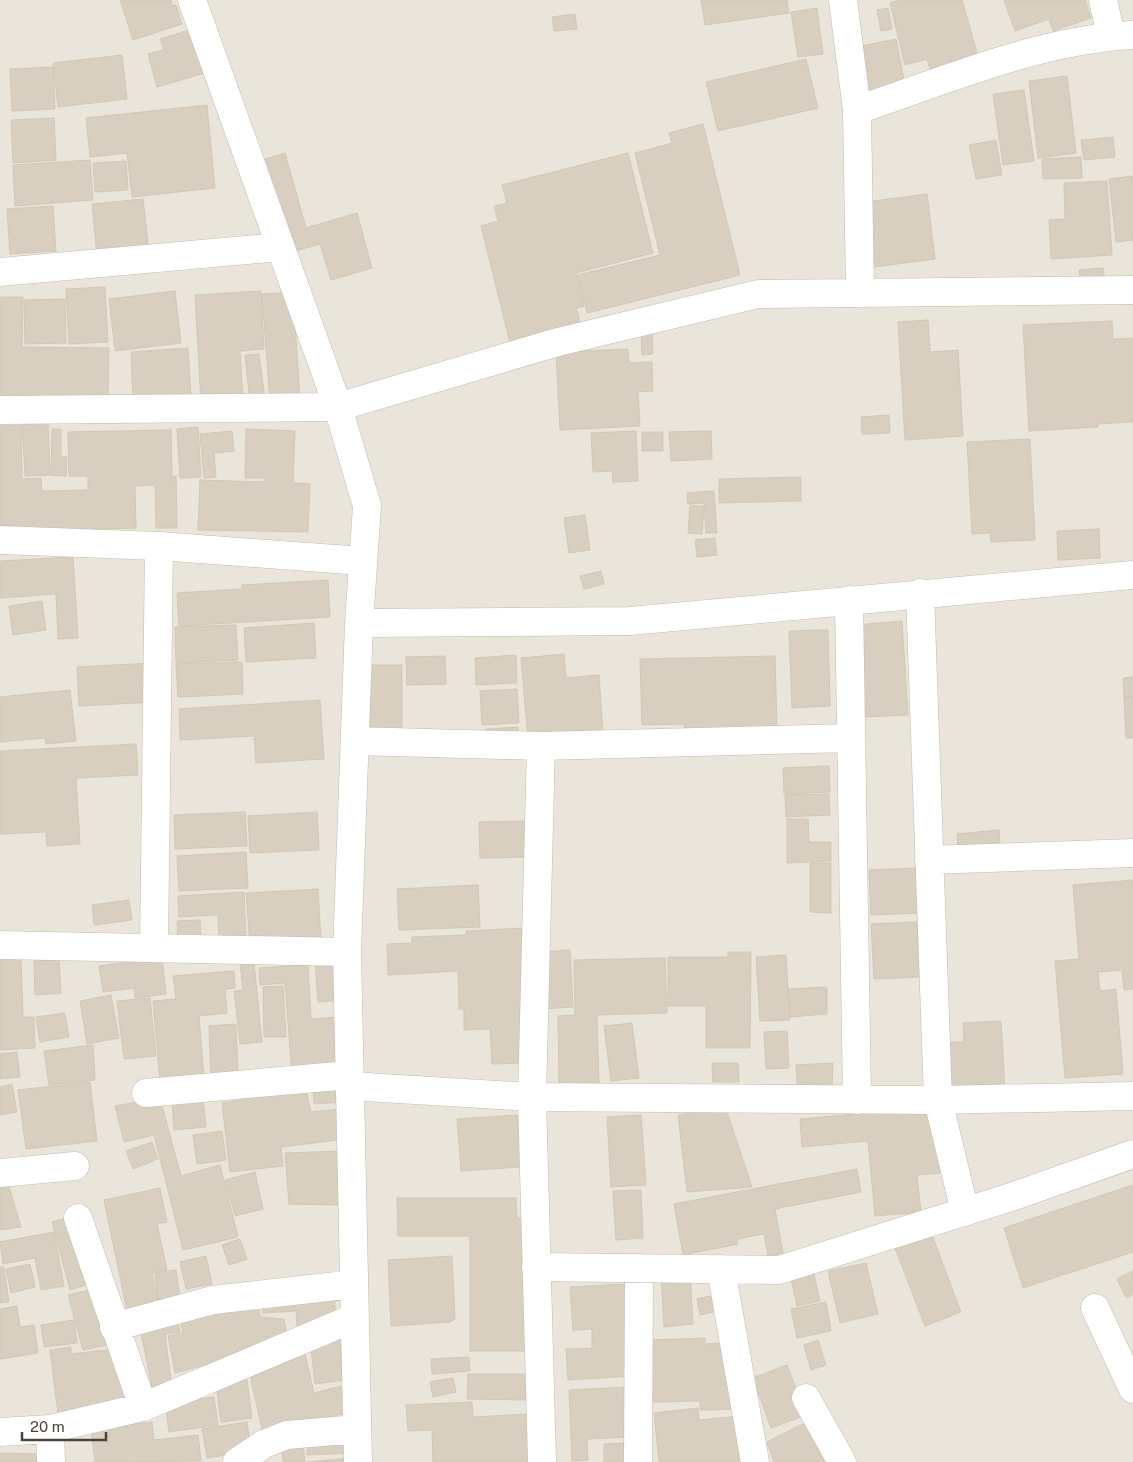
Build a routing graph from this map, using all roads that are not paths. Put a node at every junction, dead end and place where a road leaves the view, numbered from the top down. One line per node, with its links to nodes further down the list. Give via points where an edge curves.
1 (192, 0): 6 (street)
2 (843, 0): 5 (street)
3 (1103, 0): 4 (street)
4 (1122, 36): 5 (street, via 1046,47)
5 (857, 110): 9 (street)
6 (280, 247): 7 (street); 10 (street)
7 (0, 272)
8 (1133, 290): 9 (street)
9 (860, 293): 10 (street, via 758,294 558,342)
10 (338, 407): 11 (street); 14 (street, via 367,506)
11 (0, 410)
12 (0, 540): 13 (street)
13 (159, 546): 14 (street); 25 (street)
14 (362, 561): 18 (street)
15 (1133, 575): 16 (street)
16 (920, 593): 17 (street); 23 (street)
17 (849, 600): 18 (street, via 630,621); 19 (street)
18 (359, 623): 20 (street)
19 (851, 738): 21 (street); 31 (street)
20 (355, 741): 21 (street); 26 (street)
21 (541, 746): 30 (street)
22 (1133, 853): 23 (street)
23 (929, 860): 32 (street)
24 (0, 946): 25 (street)
25 (154, 948): 26 (street)
26 (347, 952): 27 (street)
27 (350, 1081): 28 (street); 30 (street); 41 (street)
28 (146, 1093)
29 (1133, 1096): 32 (street)
30 (532, 1097): 31 (street); 38 (street)
31 (857, 1100): 32 (street)
32 (938, 1100): 36 (street)
33 (1133, 1154): 36 (street)
34 (76, 1166): 35 (street)
35 (0, 1173)
36 (964, 1212): 40 (street, via 779,1270)
37 (78, 1218): 44 (street)
38 (536, 1267): 39 (street); 54 (street)
39 (639, 1268): 40 (street); 55 (street)
40 (721, 1270): 56 (street)
41 (354, 1284): 43 (street); 44 (street, via 213,1300)
42 (1095, 1308): 45 (street)
43 (354, 1318): 47 (street); 49 (street)
44 (114, 1327): 47 (street)
45 (1133, 1389)
46 (806, 1398): 57 (street)
47 (143, 1407): 48 (street)
48 (50, 1429): 50 (street); 51 (street)
49 (357, 1429): 52 (street, via 287,1435 264,1444); 53 (street)
50 (0, 1432)
51 (51, 1462)
52 (237, 1462)
53 (358, 1462)
54 (542, 1462)
55 (638, 1462)
56 (755, 1462)
57 (842, 1462)

